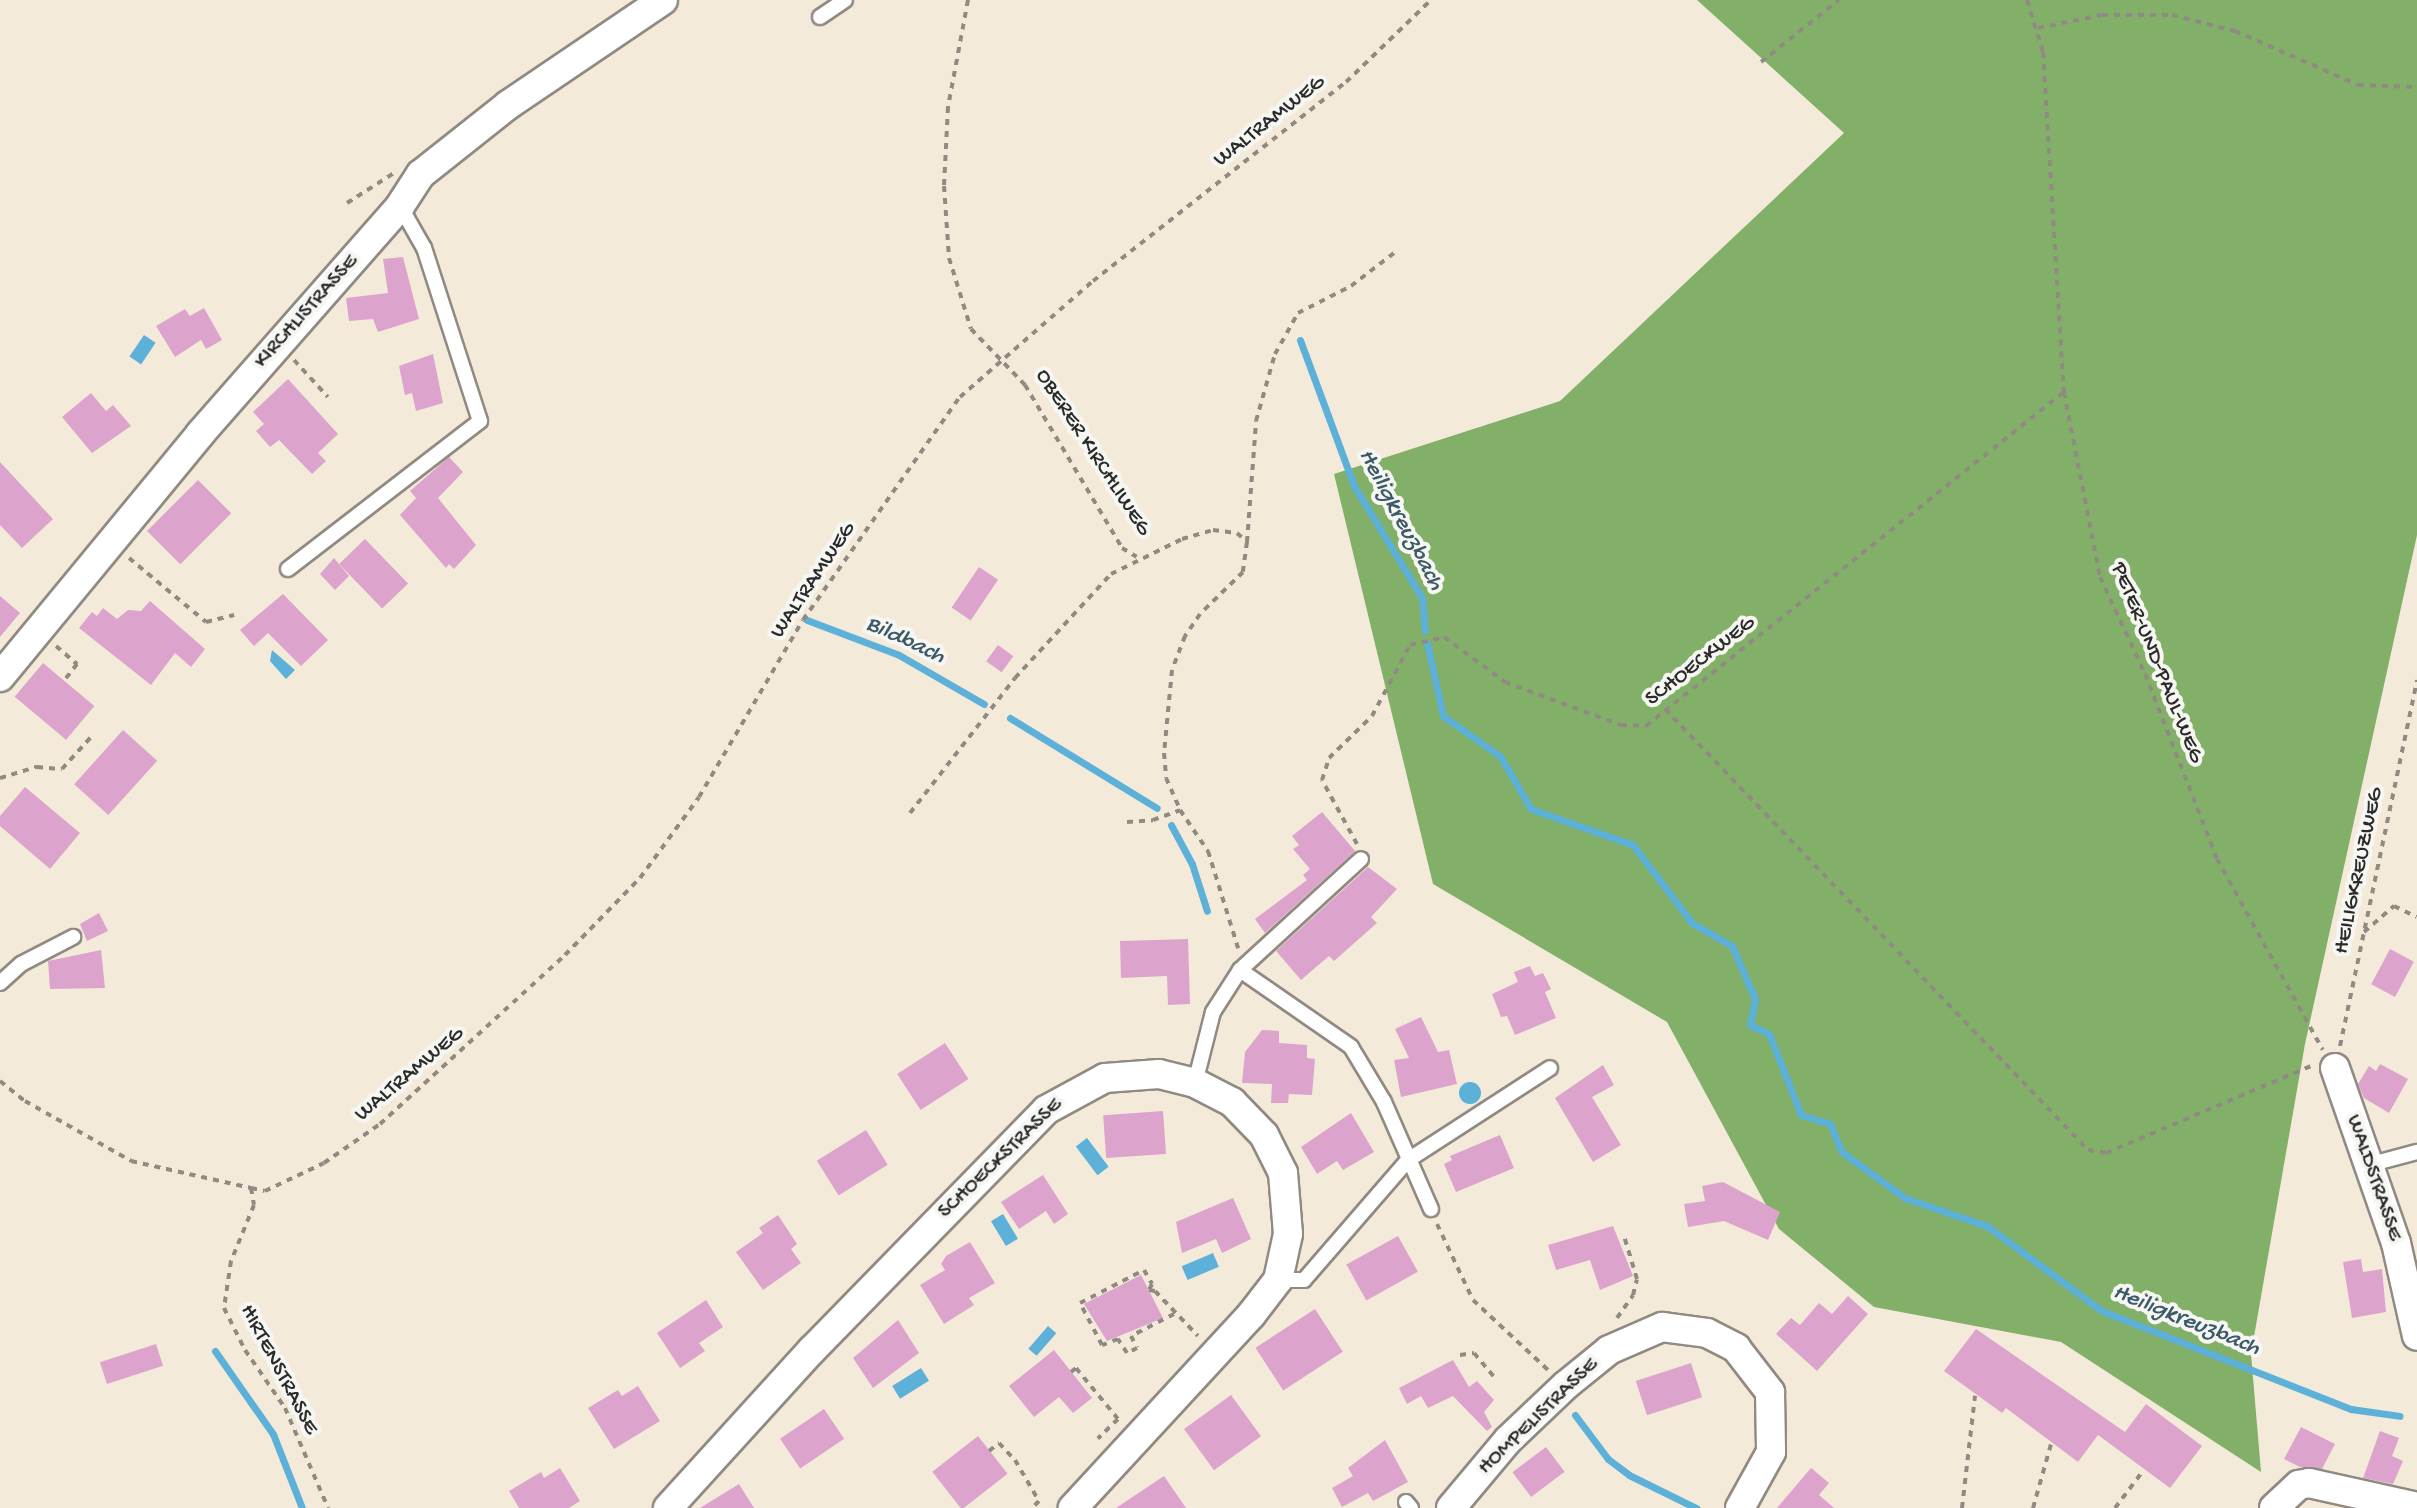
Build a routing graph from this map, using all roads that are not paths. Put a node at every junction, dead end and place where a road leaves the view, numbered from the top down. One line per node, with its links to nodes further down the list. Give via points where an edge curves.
1 (663, 0): 4 (street, KIRCHLISTRASSE, via 508,105 421,174)
2 (845, 0): 3 (lane)
3 (820, 17)
4 (400, 206): 5 (lane, via 424,248 480,421); 6 (street, KIRCHLISTRASSE, via 278,343)
5 (288, 569)
6 (0, 677)
7 (1361, 859): 9 (lane)
8 (73, 937): 10 (lane, via 21,964)
9 (1240, 970): 13 (lane, via 1213,1012); 15 (lane, via 1351,1047)
10 (0, 983)
11 (2332, 1064): 16 (street, WALDSTRASSE)
12 (1550, 1068): 15 (lane)
13 (1195, 1083): 18 (street, SCHOECKSTRASSE, via 1232,1102 1264,1135 1283,1173 1288,1234); 21 (street, SCHOECKSTRASSE, via 1132,1073 1074,1090 1046,1110 812,1350)
14 (2417, 1152): 16 (lane)
15 (1408, 1160): 17 (lane); 18 (lane, via 1304,1280)
16 (2368, 1165): 19 (street, WALDSTRASSE, via 2396,1243)
17 (1431, 1209)
18 (1278, 1280): 22 (street, SCHOECKSTRASSE)
19 (2417, 1336)
20 (2417, 1507): 25 (street, via 2309,1483 2299,1485)
21 (668, 1508)
22 (1073, 1508)
23 (1451, 1508): 24 (street, HOMPELISTRASSE, via 1508,1440 1566,1385 1609,1350 1662,1327 1707,1333 1736,1348 1770,1392 1771,1452)
24 (1740, 1508)
25 (2274, 1508)

